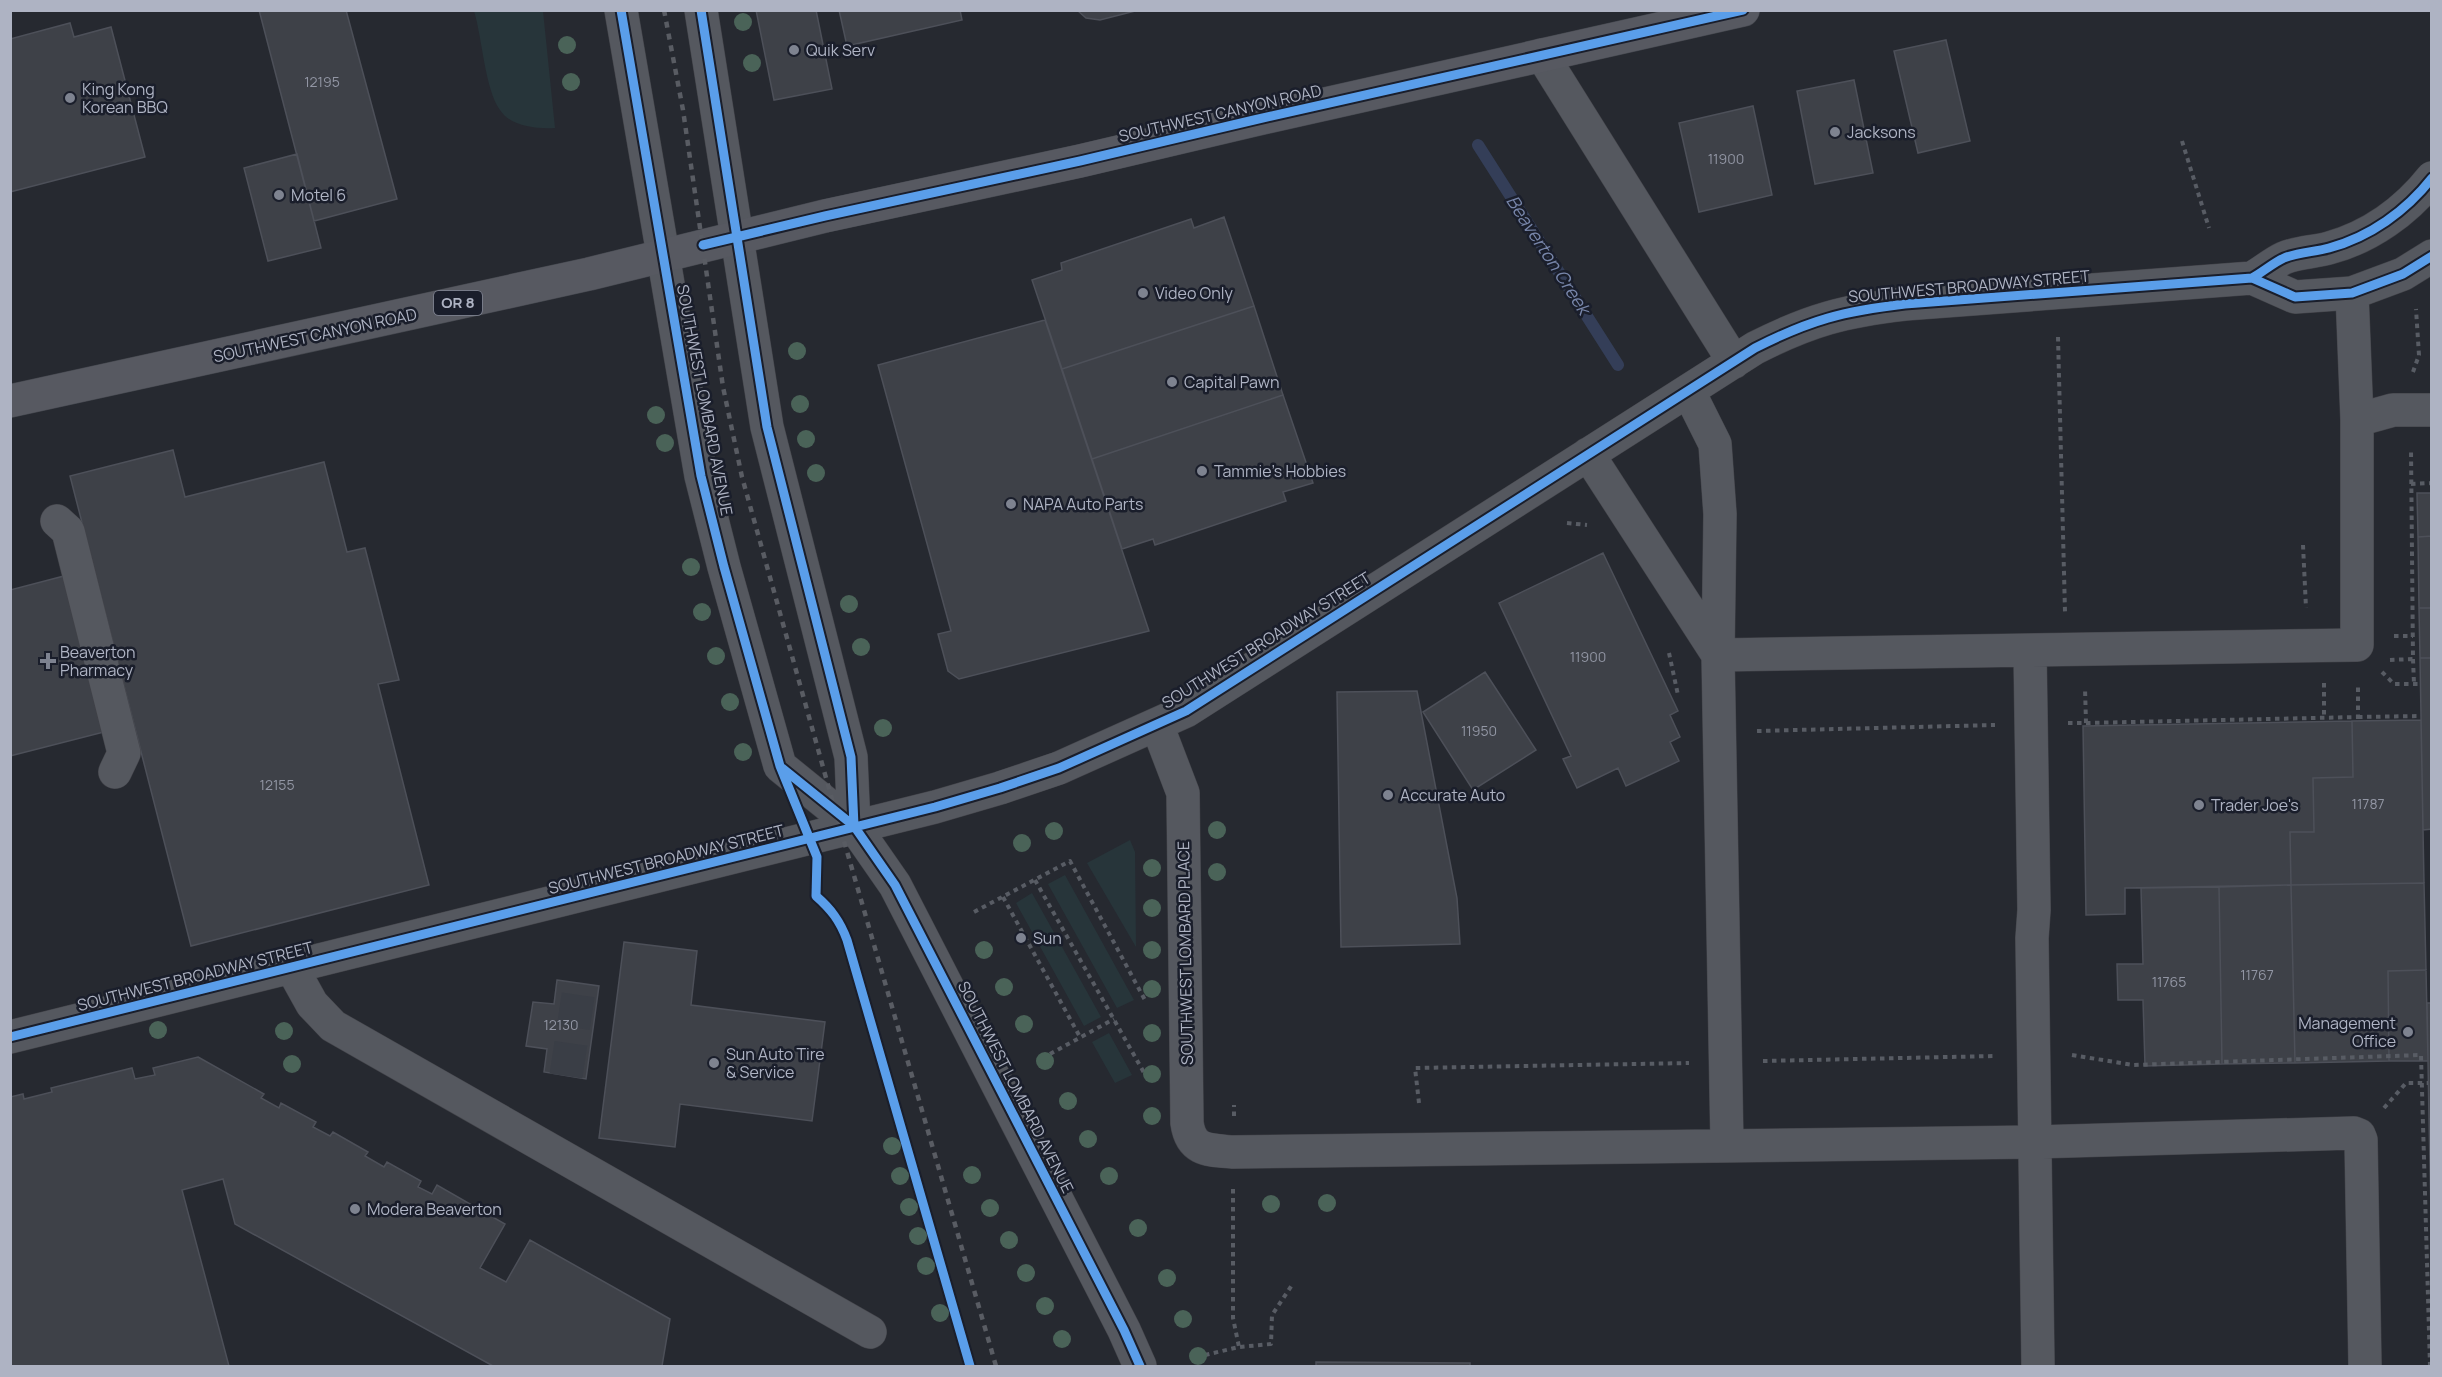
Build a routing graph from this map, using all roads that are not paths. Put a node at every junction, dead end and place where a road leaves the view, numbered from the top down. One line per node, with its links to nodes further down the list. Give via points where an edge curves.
1 (621, 10): 7 (street, SOUTHWEST LOMBARD AVENUE)
2 (701, 10): 6 (street)
3 (1743, 10): 4 (main road, SOUTHWEST CANYON ROAD / OR 8)
4 (1542, 55): 6 (main road, SOUTHWEST CANYON ROAD / OR 8); 11 (street)
5 (2432, 178): 9 (street, SOUTHWEST BROADWAY STREET, via 2421,192 2367,234 2330,248 2285,258)
6 (737, 237): 7 (main road, SOUTHWEST CANYON ROAD / OR 8); 22 (street, via 767,427 850,757)
7 (663, 256): 13 (main road, SOUTHWEST CANYON ROAD / OR 8); 22 (street, SOUTHWEST LOMBARD AVENUE, via 701,476 780,766)
8 (2432, 256): 10 (street, SOUTHWEST BROADWAY STREET, via 2403,274)
9 (2253, 279): 10 (street, SOUTHWEST BROADWAY STREET, via 2295,297); 11 (street, SOUTHWEST BROADWAY STREET, via 1860,309 1793,329)
10 (2352, 293): 15 (street)
11 (1734, 362): 12 (street, SOUTHWEST BROADWAY STREET)
12 (1689, 392): 16 (street, SOUTHWEST BROADWAY STREET); 19 (street, via 1715,444 1720,514)
13 (10, 402)
14 (2432, 410): 15 (street, via 2393,410)
15 (2356, 420): 18 (street, via 2358,645)
16 (1588, 454): 19 (street); 20 (street, SOUTHWEST BROADWAY STREET, via 1186,711)
17 (57, 521): 21 (street, via 68,531 124,753)
18 (2030, 651): 19 (street); 25 (street)
19 (1718, 655): 26 (street)
20 (1157, 725): 22 (street, SOUTHWEST BROADWAY STREET, via 1059,768 1000,788); 26 (street, SOUTHWEST LOMBARD PLACE, via 1182,793 1187,1123 1189,1135 1206,1150)
21 (115, 772)
22 (854, 826): 23 (street, SOUTHWEST BROADWAY STREET); 28 (street, SOUTHWEST LOMBARD AVENUE, via 895,885)
23 (292, 968): 24 (street, SOUTHWEST BROADWAY STREET); 27 (street, via 312,1004 333,1026)
24 (10, 1036)
25 (2034, 1142): 26 (street, SOUTHWEST LOMBARD PLACE); 29 (street); 30 (street, SOUTHWEST LOMBARD PLACE, via 2360,1135)
26 (1727, 1145)
27 (870, 1332)
28 (1140, 1366)
29 (2038, 1366)
30 (2365, 1366)

